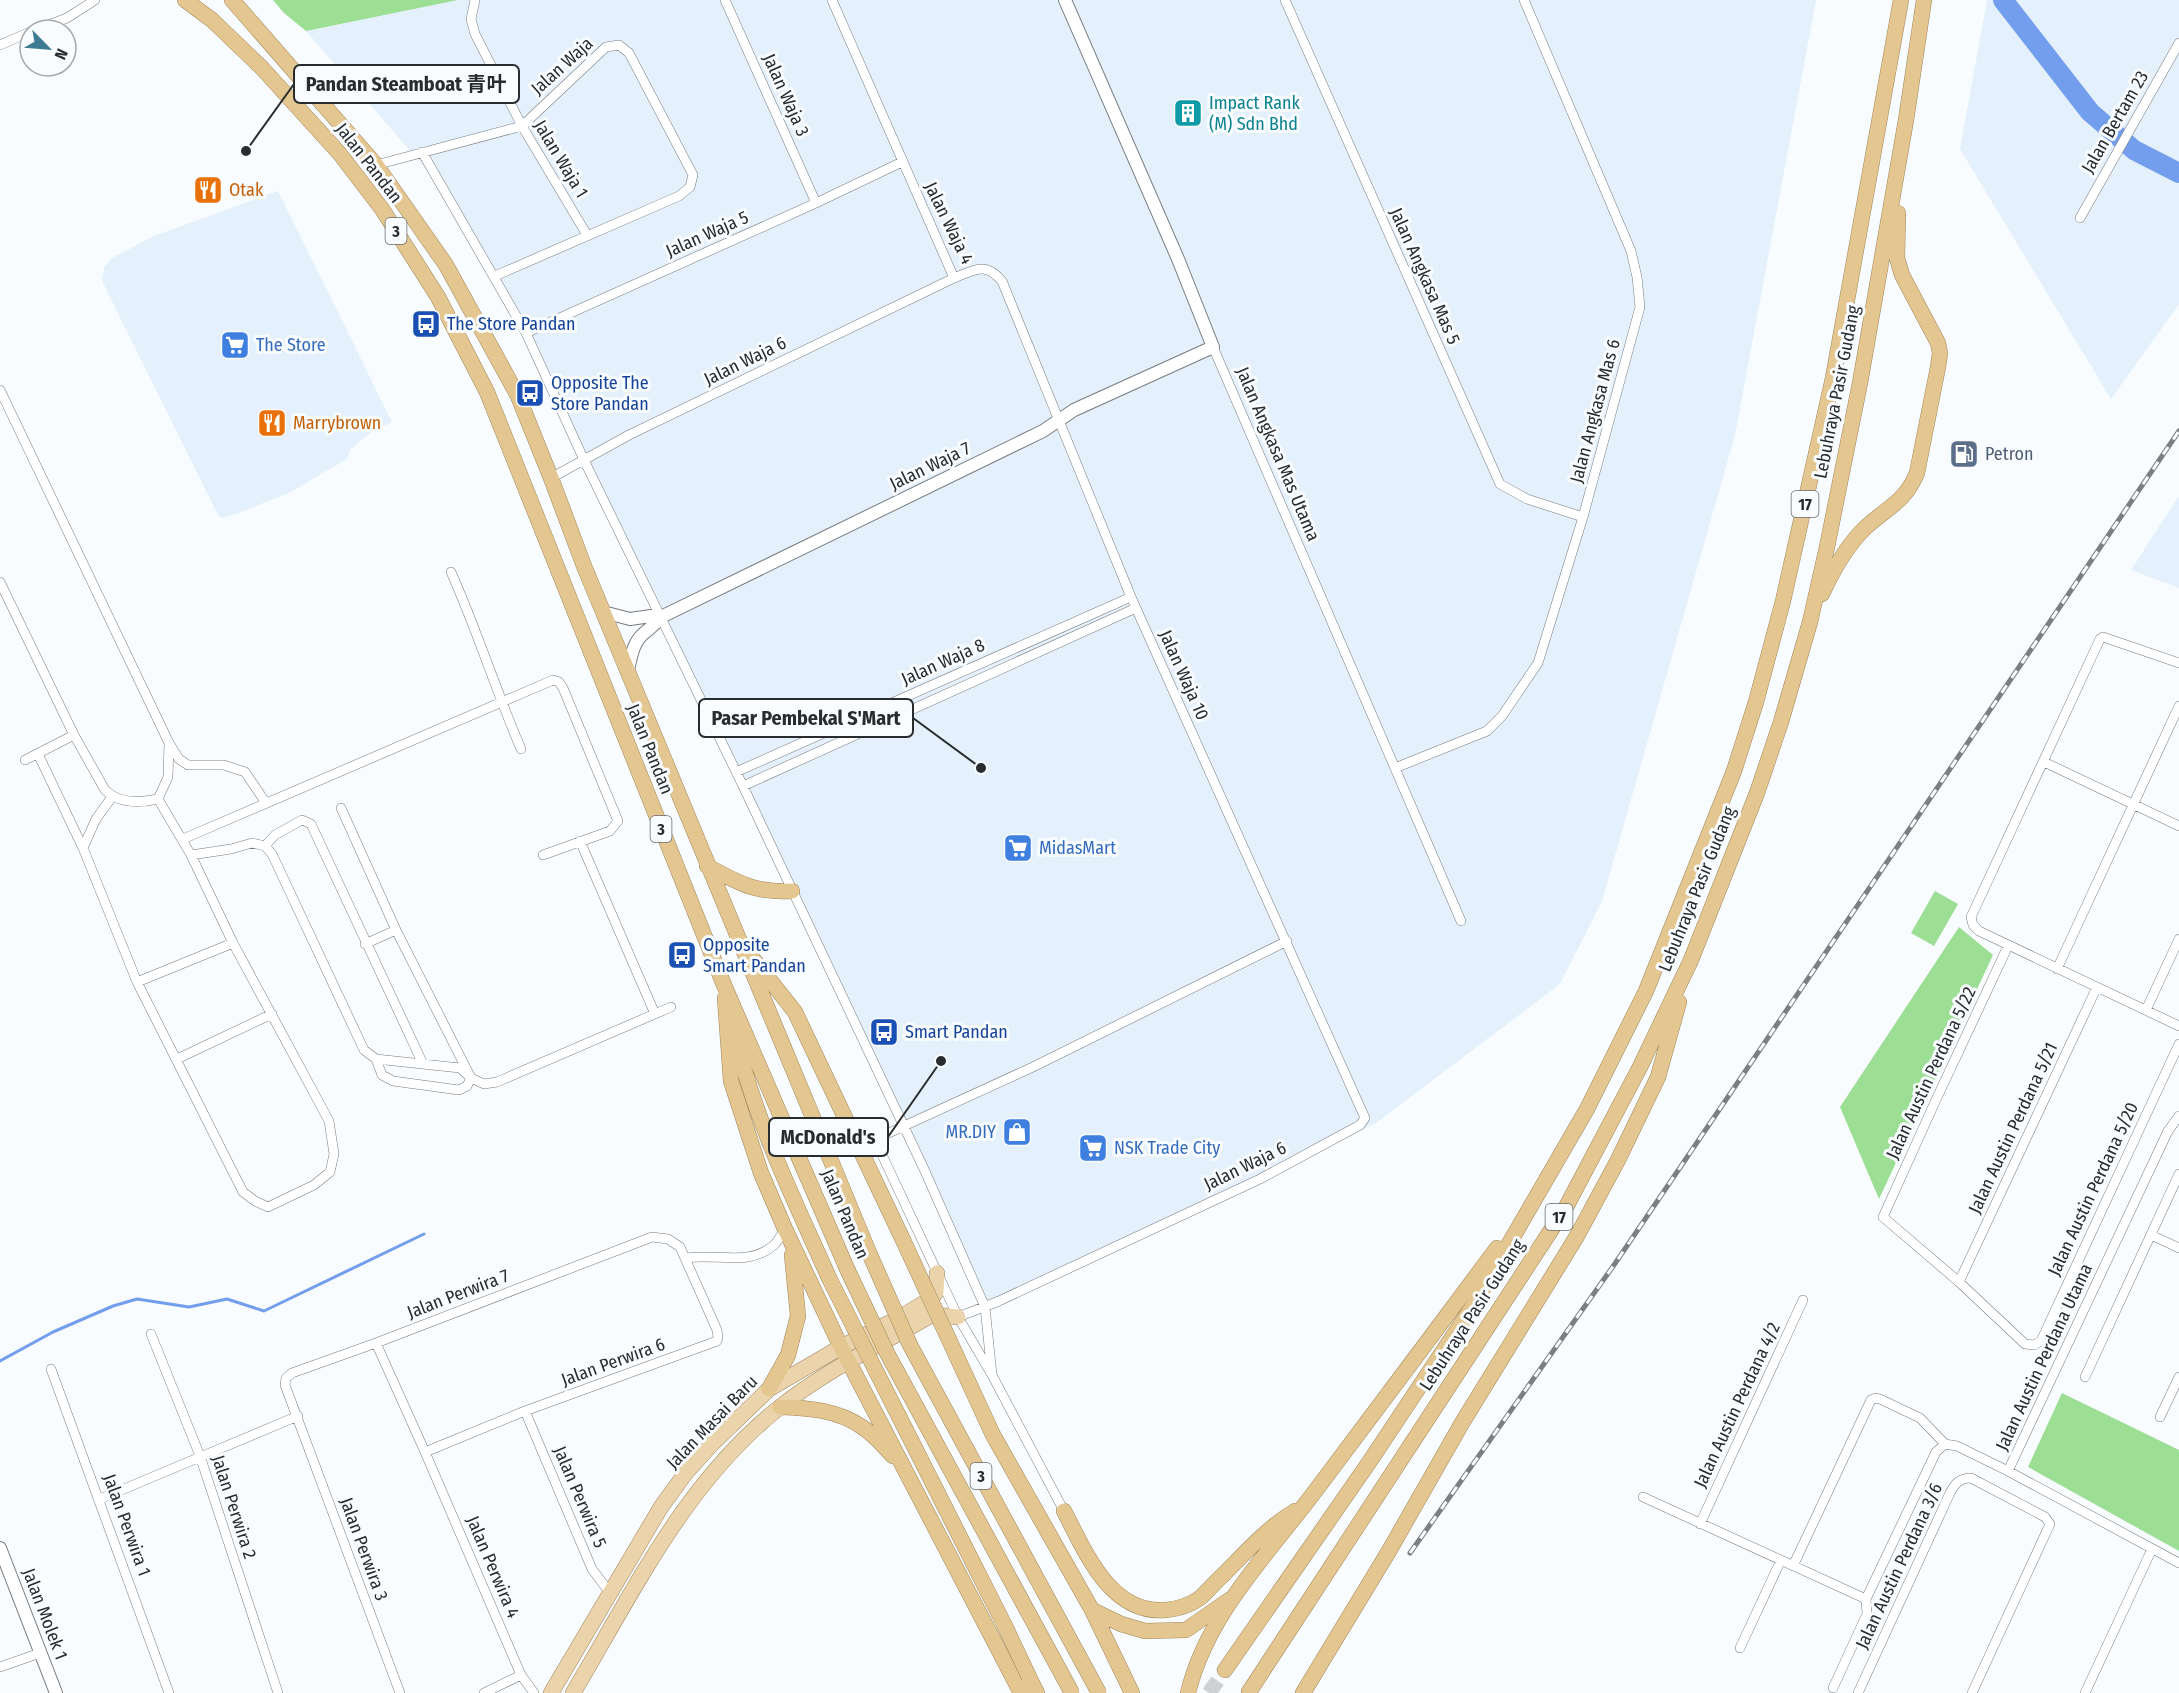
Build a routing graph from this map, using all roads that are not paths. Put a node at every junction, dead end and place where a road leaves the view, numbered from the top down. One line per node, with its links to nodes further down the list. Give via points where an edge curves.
1 (95, 0): 12 (street)
2 (185, 0): 78 (highway, Jalan Pandan / 3, via 262,68 340,154 438,297 487,392)
3 (232, 0): 20 (highway, Jalan Pandan / 3)
4 (475, 0): 17 (street, Jalan Waja 1, via 471,19 475,34)
5 (725, 0): 21 (street, Jalan Waja 3)
6 (832, 0): 19 (street, Jalan Waja 4)
7 (1065, 0): 27 (street, Jalan Angkasa Mas Utama)
8 (1285, 0): 32 (street, Jalan Angkasa Mas 5, via 1500,484 1527,499)
9 (1524, 0): 32 (street, Jalan Angkasa Mas 6, via 1631,250 1637,277 1640,308)
10 (1901, 0): 93 (highway, Lebuhraya Pasir Gudang / 17, via 1833,378 1756,702 1734,771 1646,991 1587,1109)
11 (1924, 0): 16 (highway, Lebuhraya Pasir Gudang / 17)
12 (67, 18)
13 (18, 37): 15 (street)
14 (2179, 44): 22 (street, Jalan Bertam 23)
15 (0, 45)
16 (1906, 120): 39 (highway, Lebuhraya Pasir Gudang / 17, via 1857,395); 39 (highway, via 1897,258 1938,343 1938,367 1912,486 1851,543)
17 (522, 126): 18 (street, Jalan Waja); 23 (street, Jalan Waja 1); 23 (street, Jalan Waja, via 606,47 619,45 629,53 693,175 690,187 679,196)
18 (422, 152): 20 (street, Jalan Waja); 24 (street)
19 (902, 162): 21 (street, Jalan Waja 5); 25 (street, Jalan Waja 4)
20 (376, 165): 31 (highway, Jalan Pandan / 3, via 446,265 518,396)
21 (816, 203): 26 (street, Jalan Waja 5)
22 (2080, 218)
23 (587, 235): 24 (street)
24 (495, 276): 26 (street)
25 (954, 278): 29 (street, Jalan Waja 4, via 981,268 994,271 1002,281); 30 (street, Jalan Waja 6)
26 (526, 333): 30 (street)
27 (1213, 347): 29 (street, Jalan Waja 7); 50 (street, Jalan Angkasa Mas Utama)
28 (0, 390): 45 (street)
29 (1060, 418): 35 (street, Jalan Waja 10); 38 (street, Jalan Waja 7, via 1033,436)
30 (584, 460): 31 (street, Jalan Waja 6); 38 (street)
31 (551, 478): 37 (highway, Jalan Pandan / 3)
32 (1583, 517): 50 (street, Jalan Angkasa Mas 6, via 1538,663 1502,717 1487,731)
33 (452, 572): 42 (street)
34 (0, 582): 44 (street)
35 (1131, 597): 36 (street, Jalan Waja 10); 51 (street, Jalan Waja 8)
36 (1136, 609): 52 (street, Jalan Waja 8); 71 (street, Jalan Waja 10)
37 (603, 612): 38 (street, Jalan Waja 7, via 630,619); 41 (highway, Jalan Pandan / 3)
38 (661, 617): 41 (street, Jalan Waja 7, via 637,641); 51 (street)
39 (1810, 622): 75 (highway, Lebuhraya Pasir Gudang / 17, via 1757,793)
40 (2179, 663): 49 (street, via 2100,639)
41 (628, 670): 65 (highway, Jalan Pandan / 3)
42 (501, 702): 46 (street); 55 (street); 60 (street, via 553,680 563,688 618,821 610,831)
43 (2179, 706): 56 (street)
44 (74, 735): 47 (street); 53 (street)
45 (169, 743): 54 (street, via 168,777); 55 (street, via 188,765 225,765 245,772)
46 (521, 749)
47 (38, 753): 48 (street); 62 (street)
48 (25, 760)
49 (2044, 762): 56 (street); 74 (street, via 1971,917 1979,931)
50 (1395, 768): 67 (street, Jalan Angkasa Mas Utama)
51 (736, 772): 52 (street)
52 (743, 786): 66 (street)
53 (112, 797): 54 (street, via 138,802); 62 (street, via 96,819)
54 (158, 799): 59 (street)
55 (266, 803): 59 (street)
56 (2133, 804): 58 (street); 76 (street)
57 (341, 808): 68 (street)
58 (2179, 826)
59 (183, 839): 63 (street)
60 (580, 841): 64 (street); 83 (street)
61 (266, 846): 63 (street, via 252,843); 73 (street, via 276,835 302,820 309,822); 87 (street, via 364,1050)
62 (83, 848): 77 (street)
63 (191, 855): 72 (street)
64 (543, 855)
65 (707, 866): 66 (highway, via 746,886 770,892); 70 (highway, Jalan Pandan / 3)
66 (792, 891): 91 (street)
67 (1461, 921)
68 (396, 930): 73 (street); 89 (street)
69 (2179, 939): 81 (street)
70 (739, 941): 138 (highway, bridge, via 795,1012 993,1435); 159 (highway, Jalan Pandan / 3, bridge, via 910,1345)
71 (1287, 941): 91 (street); 102 (street, Jalan Waja 6, via 1365,1119 1260,1179)
72 (233, 943): 77 (street); 82 (street)
73 (365, 944): 88 (street)
74 (2008, 946): 76 (street); 100 (street, Jalan Austin Perdana 5/22, via 1883,1214)
75 (1691, 960): 131 (highway, via 1658,1077 1618,1160 1577,1236); 146 (highway, Lebuhraya Pasir Gudang / 17, via 1640,1067 1564,1209)
76 (2057, 969): 79 (street)
77 (137, 982): 86 (street)
78 (724, 985): 94 (highway, via 731,1081 761,1173); 157 (highway, bridge, via 743,1070 829,1278); 158 (highway, Jalan Pandan / 3, bridge, via 887,1353)
79 (2097, 987): 81 (street); 100 (street, Jalan Austin Perdana 5/21)
80 (671, 1007): 83 (street)
81 (2146, 1010): 84 (street)
82 (272, 1014): 86 (street); 86 (street, via 329,1120 334,1154 330,1172 314,1185 268,1207 243,1192)
83 (655, 1014): 89 (street, via 497,1082 484,1084)
84 (2179, 1026)
85 (2179, 1044): 100 (street, Jalan Austin Perdana 5/20, via 2041,1341 2025,1344)
86 (177, 1059)
87 (376, 1059): 88 (street); 89 (street, via 382,1075 393,1081 459,1090)
88 (423, 1064): 89 (street, via 459,1068)
89 (471, 1078)
90 (2179, 1116): 123 (street, Jalan Austin Perdana Utama, via 2168,1131)
91 (902, 1126): 99 (street, via 880,1137 877,1144); 102 (street)
92 (2179, 1174): 95 (street)
93 (1537, 1195): 126 (highway); 142 (highway, Lebuhraya Pasir Gudang / 17, via 1473,1306)
94 (787, 1234): 98 (street, via 756,1255 739,1259); 108 (highway); 114 (highway, via 796,1278 798,1316 788,1355)
95 (2151, 1235): 97 (street); 112 (street)
96 (680, 1246): 98 (street, Jalan Perwira 6); 107 (street, Jalan Perwira 7, via 652,1237)
97 (2179, 1248)
98 (686, 1257): 116 (street, Jalan Perwira 6, via 717,1330 717,1341)
99 (937, 1273): 103 (street); 108 (main road, Jalan Masai Baru, via 932,1299)
100 (1959, 1282)
101 (1803, 1300): 128 (street, Jalan Austin Perdana 4/2)
102 (985, 1307): 103 (street, Jalan Waja 6); 104 (street)
103 (958, 1317): 105 (street); 109 (main road, Jalan Masai Baru, via 928,1317)
104 (987, 1330): 105 (street, via 980,1337); 111 (street)
105 (966, 1332): 111 (street)
106 (151, 1334): 121 (street, Jalan Perwira 2)
107 (376, 1343): 117 (street, Jalan Perwira 7, via 292,1372 285,1385); 120 (street)
108 (841, 1347): 109 (highway); 114 (main road, Jalan Masai Baru)
109 (848, 1361): 115 (main road, Jalan Masai Baru); 122 (highway)
110 (51, 1369): 125 (street, Jalan Perwira 1)
111 (992, 1376): 127 (street)
112 (2085, 1377)
113 (2179, 1377): 118 (street)
114 (769, 1389): 135 (main road, Jalan Masai Baru, via 685,1474 661,1506)
115 (780, 1407): 122 (highway, via 837,1414 863,1427); 154 (main road, Jalan Masai Baru, via 725,1458 676,1519)
116 (525, 1411): 120 (street, Jalan Perwira 6); 135 (street, Jalan Perwira 5, via 592,1569)
117 (297, 1416): 121 (street); 150 (street, Jalan Perwira 3)
118 (2160, 1417)
119 (1945, 1444): 123 (street); 134 (street, via 1916,1415 1876,1398 1871,1400); 137 (street, via 1936,1452)
120 (425, 1452): 144 (street, Jalan Perwira 4)
121 (200, 1456): 125 (street); 149 (street, Jalan Perwira 2)
122 (904, 1466): 143 (highway)
123 (2008, 1471): 130 (street, Jalan Austin Perdana Utama)
124 (1643, 1497): 128 (street)
125 (100, 1499): 148 (street, Jalan Perwira 1)
126 (1304, 1505): 127 (highway, via 1276,1523 1200,1598 1174,1610 1159,1611 1132,1604 1106,1583); 136 (highway)
127 (1064, 1511)
128 (1700, 1524): 132 (street)
129 (0, 1548): 140 (street, Jalan Molek 1)
130 (2152, 1549): 133 (street, Jalan Austin Perdana Utama); 166 (street)
131 (1389, 1551): 162 (highway); 163 (highway)
132 (1781, 1560): 134 (street); 139 (street)
133 (2179, 1563)
134 (1793, 1566): 137 (street)
135 (610, 1593): 153 (main road, Jalan Masai Baru)
136 (1232, 1598): 138 (highway, via 1186,1630 1145,1631); 161 (highway, via 1196,1666)
137 (1866, 1599): 145 (street, via 1867,1614)
138 (1092, 1610): 160 (highway)
139 (1740, 1648)
140 (40, 1653): 141 (street); 147 (street, Jalan Molek 1)
141 (0, 1667)
142 (1225, 1670)
143 (1009, 1672): 155 (highway); 156 (highway)
144 (521, 1675): 151 (street); 152 (street, Jalan Perwira 4)
145 (1833, 1688)
146 (1249, 1692)
147 (56, 1693)
148 (169, 1693)
149 (278, 1693)
150 (400, 1693)
151 (484, 1693)
152 (534, 1693)
153 (551, 1693)
154 (573, 1693)
155 (1016, 1693)
156 (1021, 1693)
157 (1037, 1693)
158 (1072, 1693)
159 (1099, 1693)
160 (1132, 1693)
161 (1188, 1693)
162 (1303, 1693)
163 (1314, 1693)
164 (1858, 1693): 165 (street, Jalan Austin Perdana 3/6, via 1945,1503 1958,1481 1965,1478 2049,1520 2050,1524)
165 (1972, 1693)
166 (2085, 1693)

